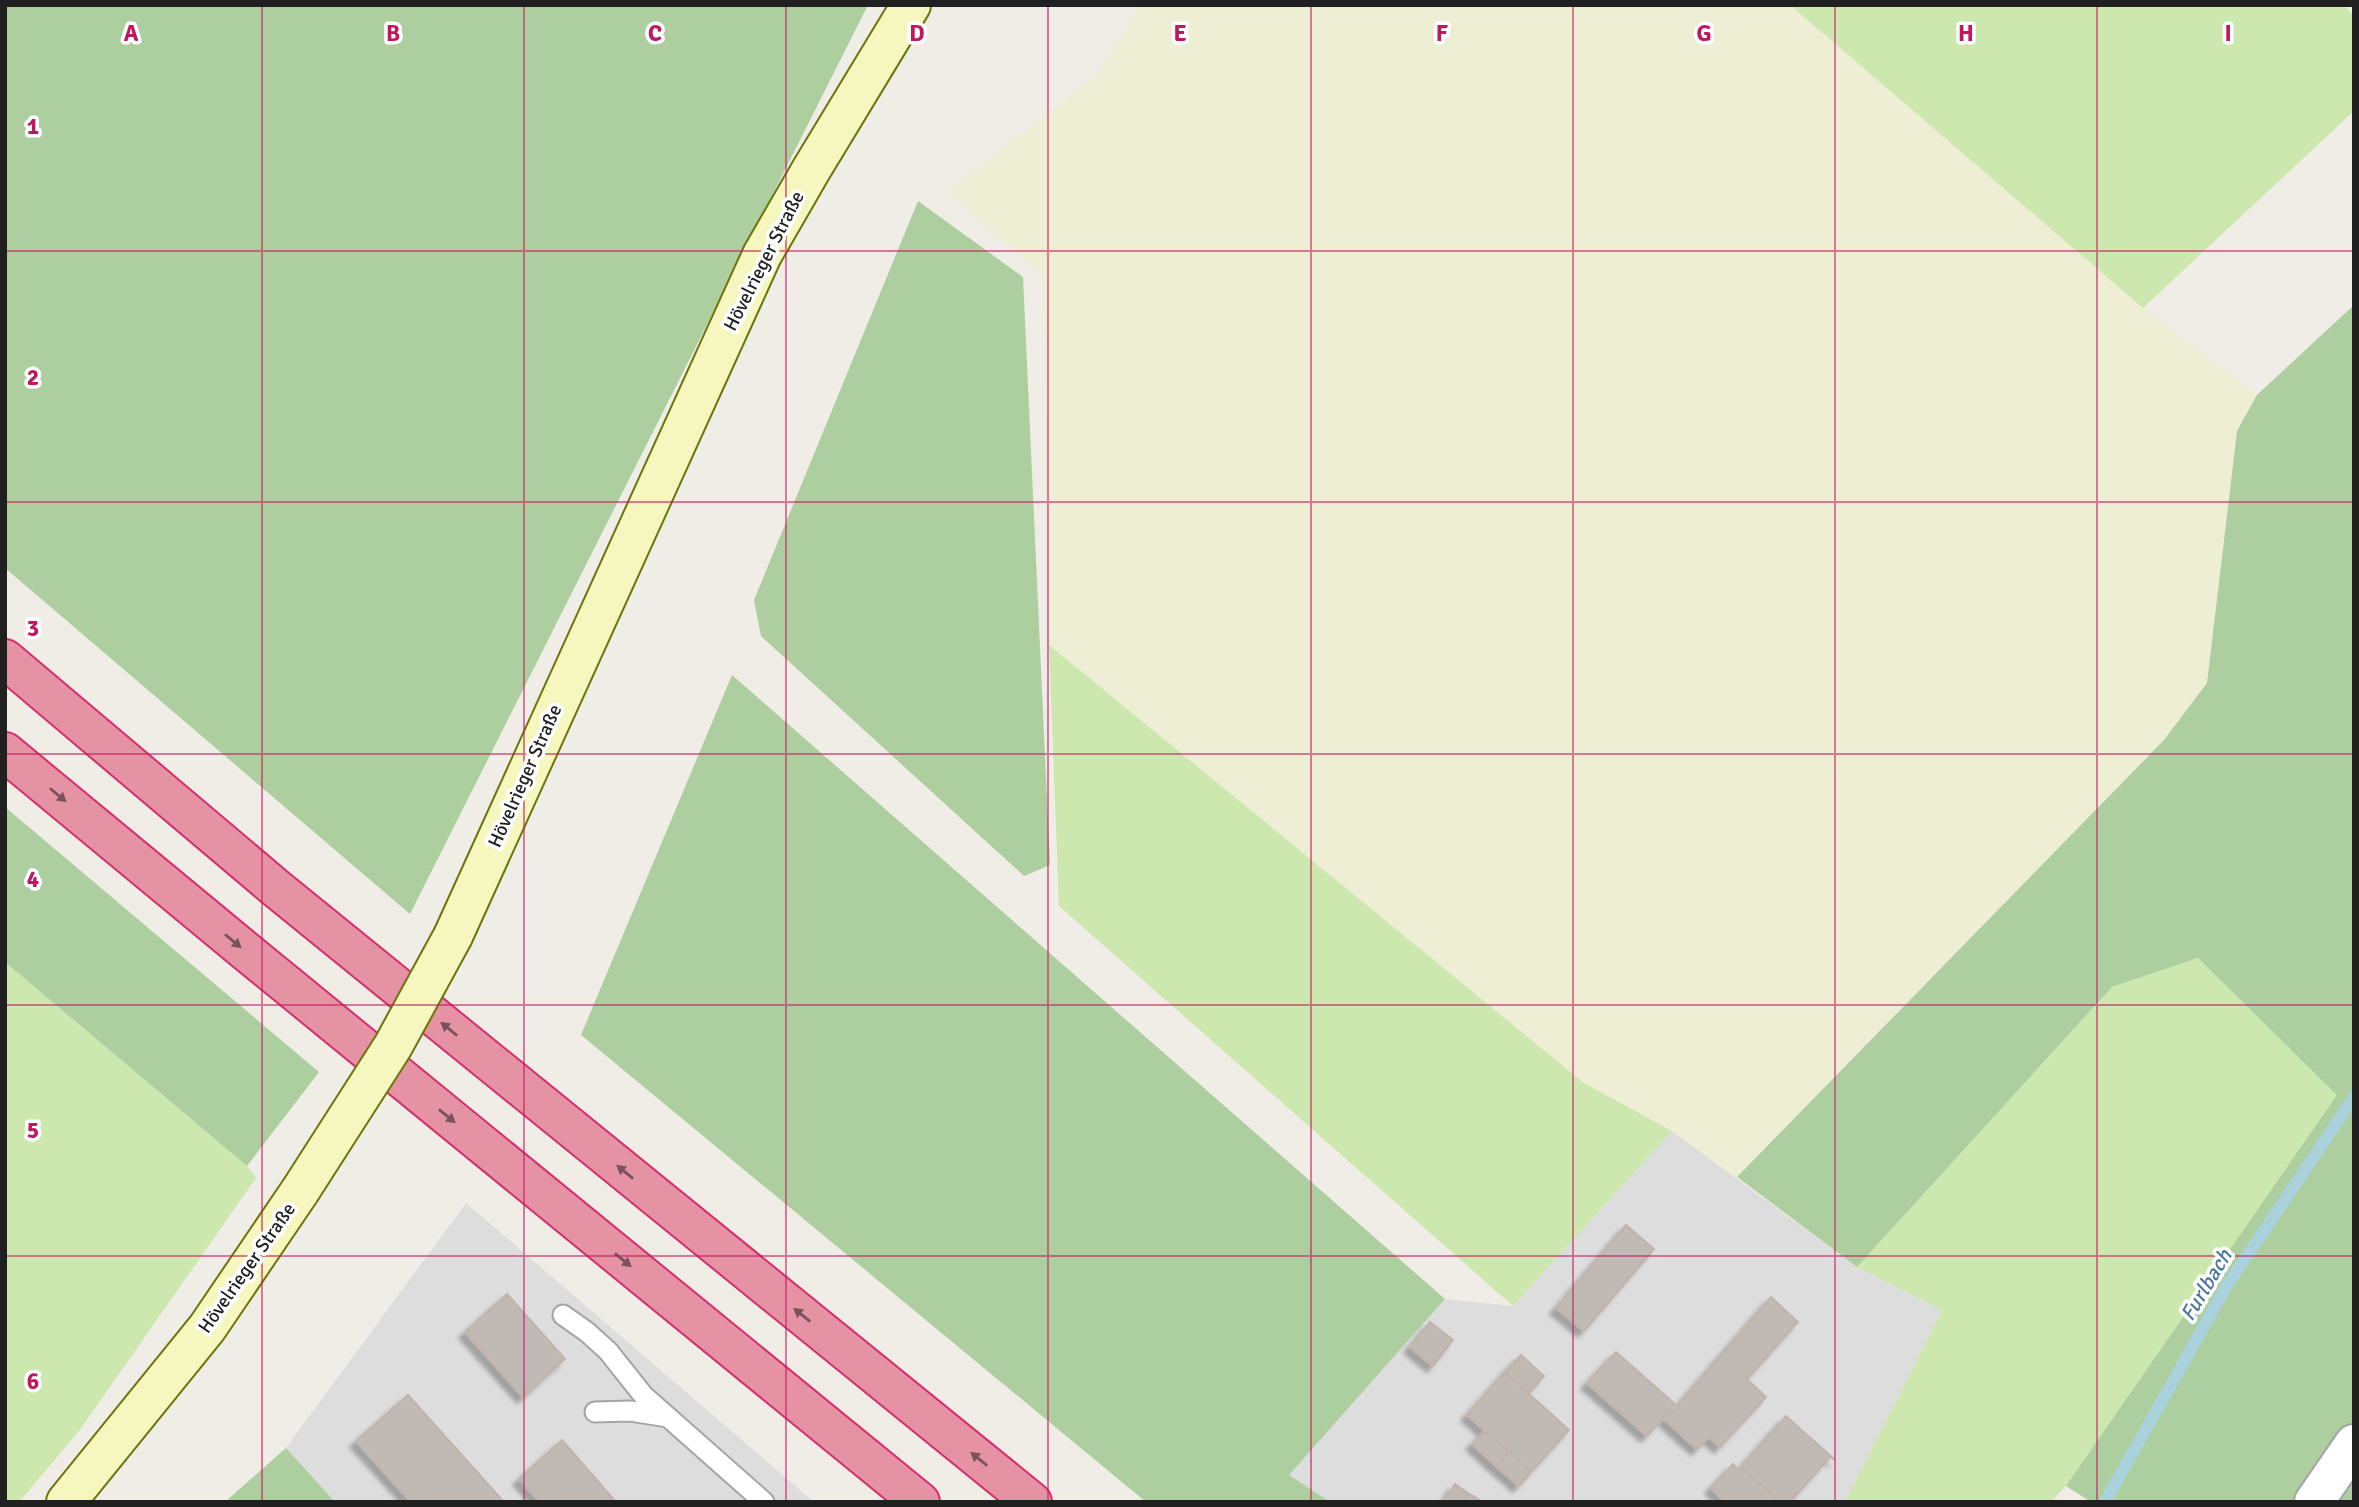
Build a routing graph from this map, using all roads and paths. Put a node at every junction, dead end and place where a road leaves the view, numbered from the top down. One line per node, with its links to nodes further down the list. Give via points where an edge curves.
1 (911, 5): 8 (main road, Hövelrieger Straße, bridge, via 762,255 453,936 393,1046 206,1328)
2 (5, 659): 11 (highway, one-way to 2, via 277,890)
3 (5, 752): 10 (highway, one-way to 10)
4 (563, 1315): 6 (lane, via 608,1351 643,1395)
5 (595, 1412): 6 (lane)
6 (668, 1417): 9 (lane)
7 (2354, 1444): 12 (street)
8 (66, 1502)
9 (764, 1502)
10 (920, 1502)
11 (1032, 1502)
12 (2314, 1502)

